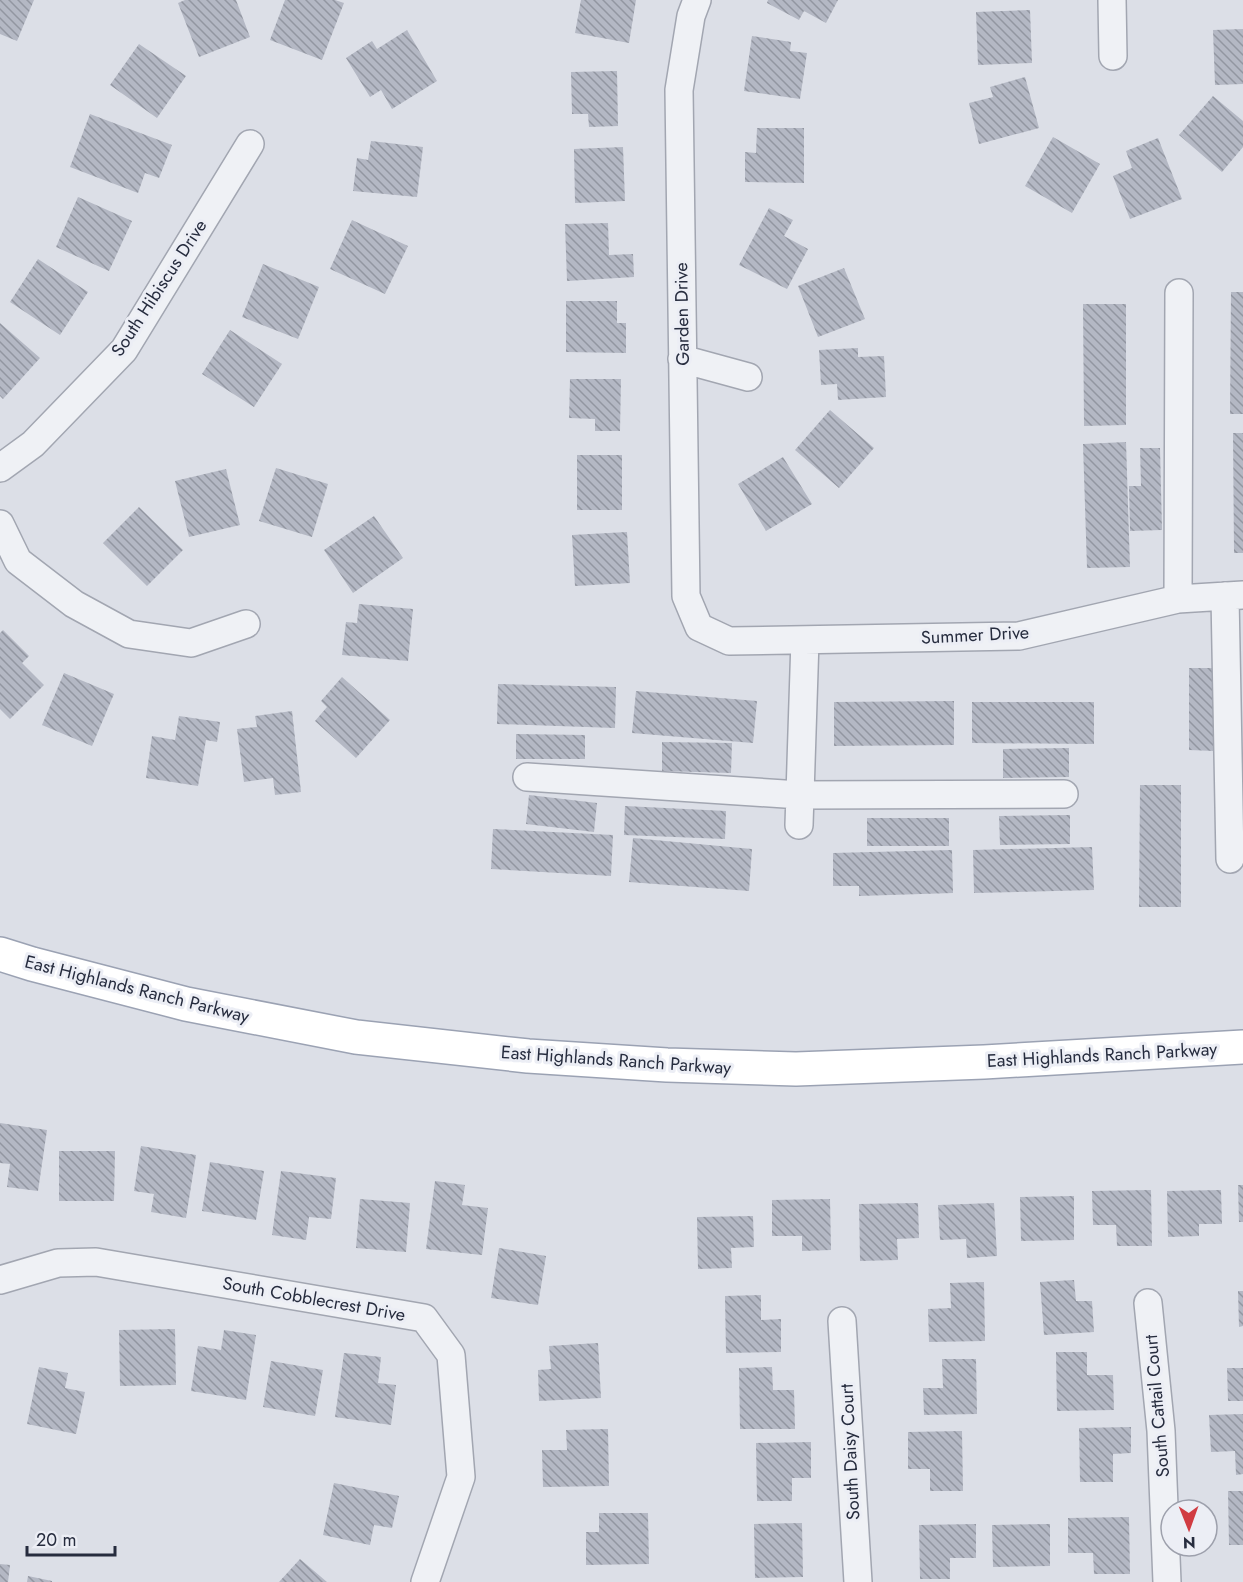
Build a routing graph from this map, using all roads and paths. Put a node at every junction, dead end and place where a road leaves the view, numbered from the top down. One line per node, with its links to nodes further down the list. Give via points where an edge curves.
1 (697, 0): 6 (street, Garden Drive, via 679,90)
2 (1112, 0): 3 (street)
3 (1113, 56)
4 (250, 144): 8 (street, South Hibiscus Drive, via 124,350 33,444)
5 (1179, 293): 11 (street)
6 (682, 359): 7 (street); 13 (street, Garden Drive, via 686,596)
7 (748, 377)
8 (0, 468)
9 (0, 524): 12 (street, via 18,561 74,604 129,634 191,643)
10 (1234, 595): 11 (street, Summer Drive); 19 (street, Summer Drive)
11 (1178, 598): 14 (street, Summer Drive, via 1019,636)
12 (246, 624)
13 (699, 627): 14 (street, Summer Drive, via 729,641)
14 (805, 640): 17 (street)
15 (527, 777): 17 (street)
16 (1064, 794): 17 (street)
17 (800, 795): 18 (street)
18 (800, 825)
19 (1230, 859)
20 (0, 954): 21 (main road, East Highlands Ranch Parkway, via 186,1004 334,1033 528,1056 796,1069)
21 (1243, 1047)
22 (0, 1280): 25 (street, South Cobblecrest Drive, via 58,1263 96,1262 424,1318 451,1355 461,1477)
23 (1148, 1302): 27 (street, South Cattail Court, via 1161,1431)
24 (843, 1321): 26 (street, South Daisy Court)
25 (425, 1582)
26 (858, 1582)
27 (1167, 1582)

